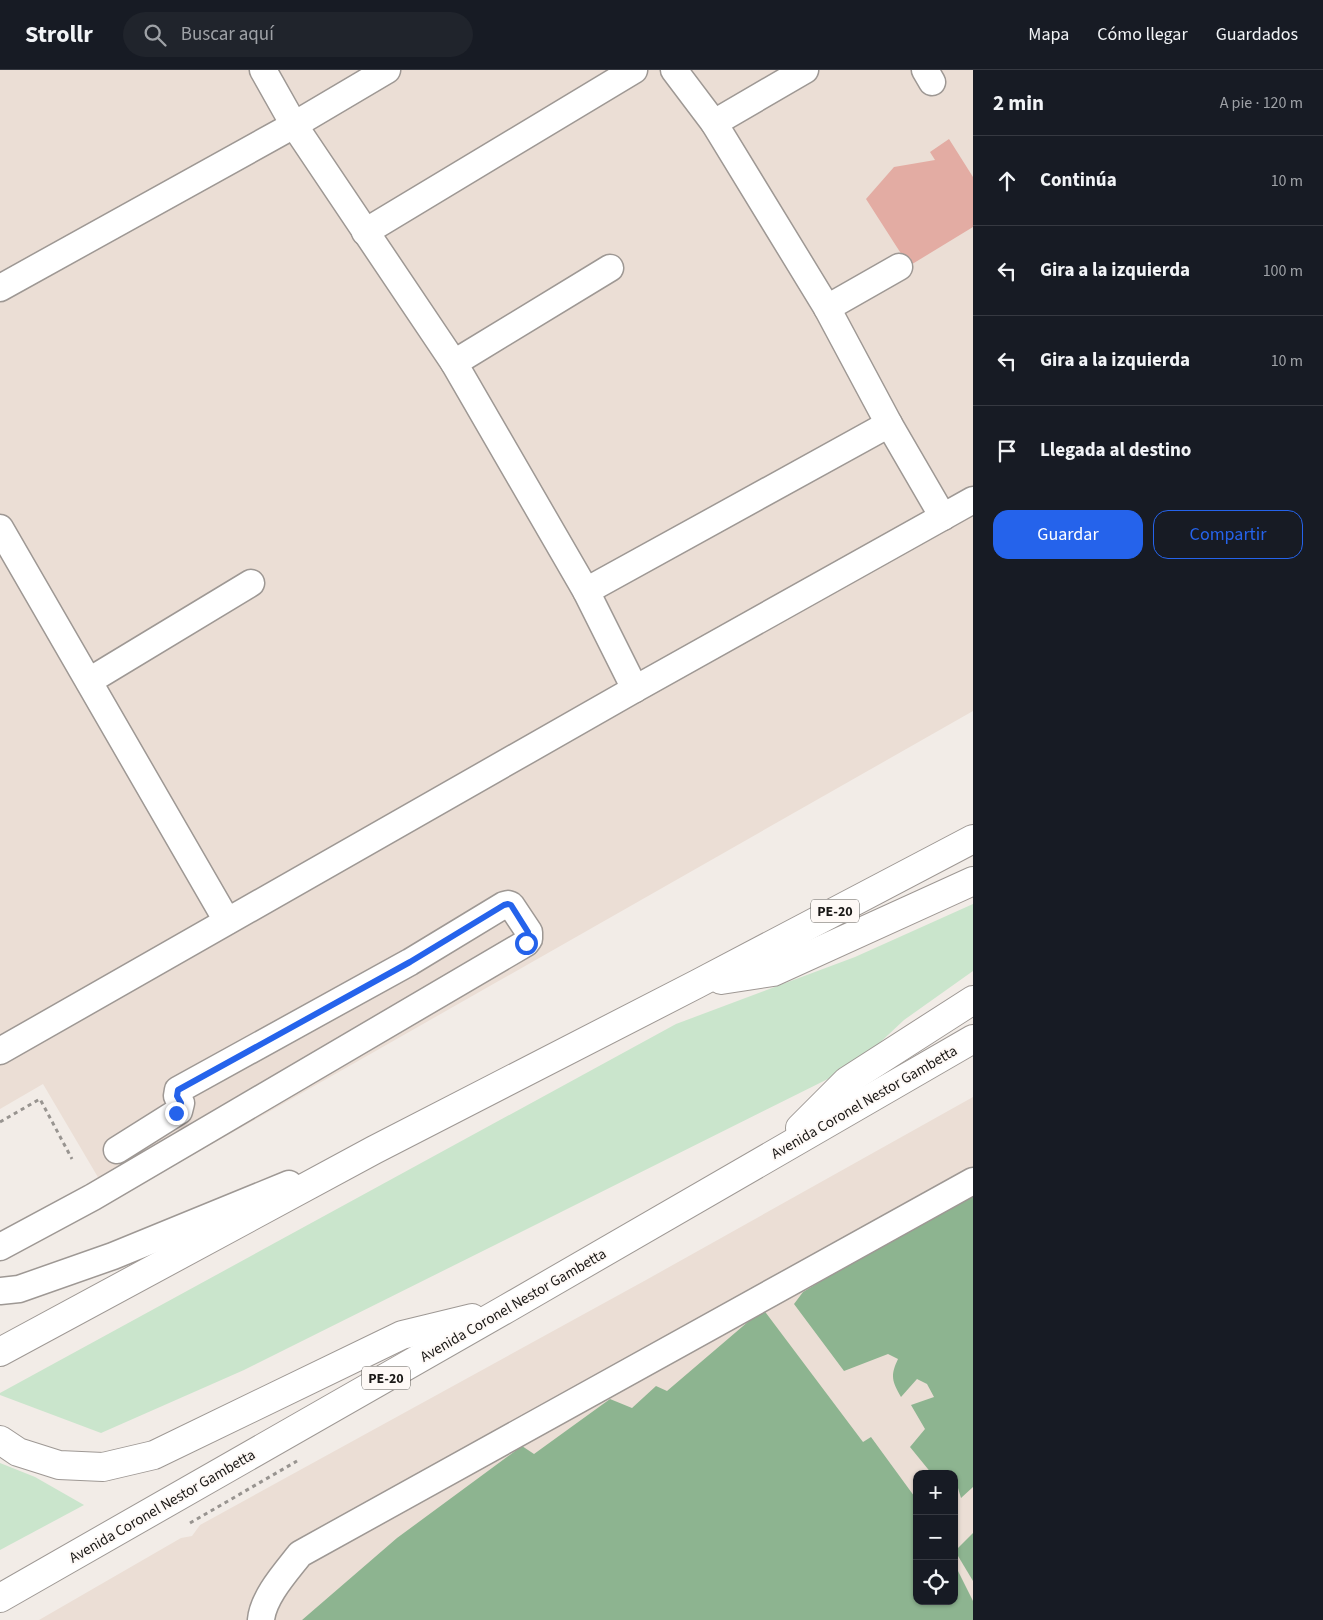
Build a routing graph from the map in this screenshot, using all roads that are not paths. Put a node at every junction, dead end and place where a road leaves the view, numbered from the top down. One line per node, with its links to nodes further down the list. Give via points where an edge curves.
1 (263, 70): 7 (lane)
2 (387, 70): 7 (lane)
3 (634, 70): 8 (lane)
4 (674, 70): 6 (lane)
5 (805, 70): 6 (lane)
6 (714, 123): 12 (lane)
7 (294, 125): 8 (lane); 11 (lane)
8 (365, 232): 13 (lane)
9 (899, 266): 12 (lane)
10 (610, 268): 13 (lane)
11 (0, 288)
12 (827, 308): 14 (lane)
13 (454, 364): 19 (lane)
14 (889, 424): 16 (lane); 19 (lane)
15 (973, 500): 16 (lane)
16 (943, 517): 21 (lane)
17 (0, 528): 20 (lane)
18 (251, 583): 20 (lane)
19 (586, 590): 21 (lane)
20 (89, 681): 24 (lane)
21 (635, 689): 24 (lane)
22 (973, 839): 25 (highway, PE-20)
23 (973, 881): 25 (highway, via 773,972)
24 (227, 921): 28 (lane)
25 (698, 984): 30 (highway, PE-20)
26 (973, 1000): 31 (highway, via 847,1081)
27 (973, 1039): 31 (highway, Avenida Coronel Nestor Gambetta / PE-20)
28 (0, 1051)
29 (118, 1150): 33 (lane, via 179,1111 178,1090 410,962 504,905 511,905 528,932 526,943 93,1197)
30 (374, 1150): 34 (lane, via 113,1256 19,1289); 36 (highway, PE-20)
31 (772, 1156): 35 (highway, Avenida Coronel Nestor Gambetta / PE-20)
32 (973, 1181): 39 (lane, via 300,1554 277,1584)
33 (0, 1247)
34 (0, 1292)
35 (506, 1309): 37 (highway, via 402,1335 154,1455 103,1466 59,1465 18,1452); 38 (highway, Avenida Coronel Nestor Gambetta / PE-20)
36 (0, 1352)
37 (0, 1440)
38 (0, 1598)
39 (261, 1620)

